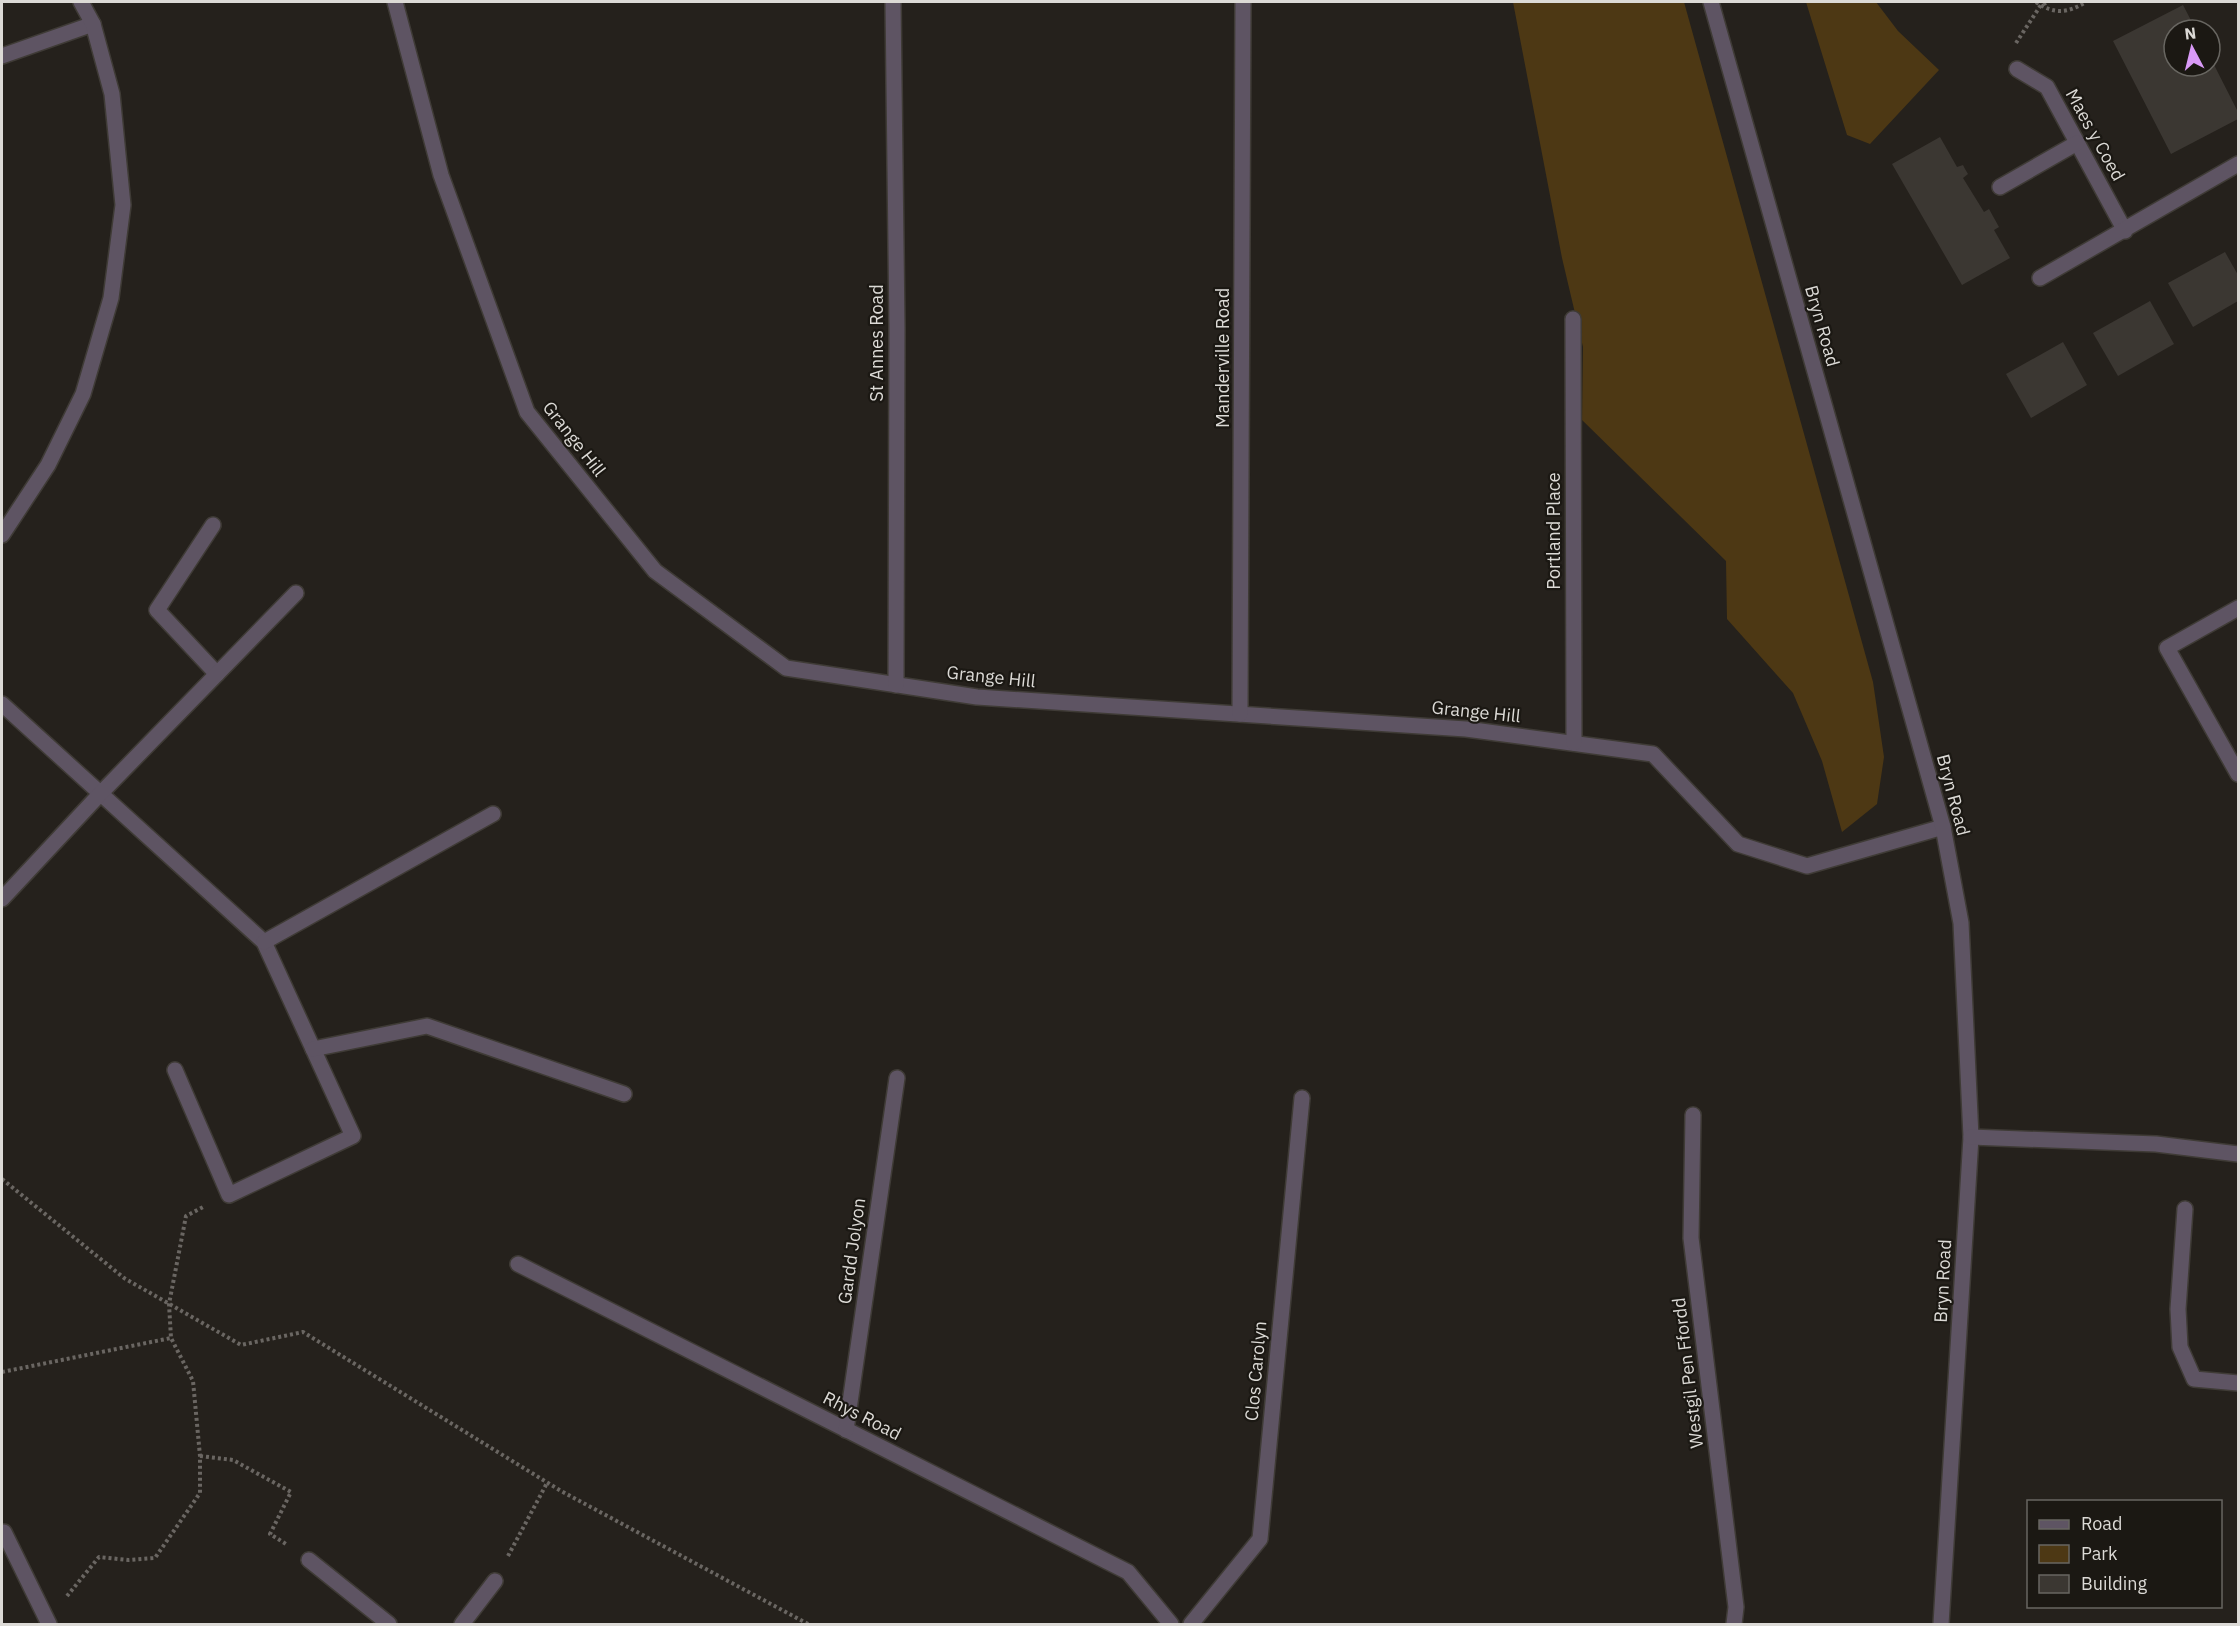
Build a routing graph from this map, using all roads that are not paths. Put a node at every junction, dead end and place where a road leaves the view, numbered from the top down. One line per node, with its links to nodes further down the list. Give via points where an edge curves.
1 (81, 2): 6 (street)
2 (395, 2): 20 (street, Grange Hill, via 441,174 527,412 656,571 786,668)
3 (893, 2): 20 (street, St Annes Road)
4 (1243, 2): 22 (street, Manderville Road)
5 (1711, 2): 27 (street, Bryn Road)
6 (93, 24): 7 (street); 16 (street, via 112,94 123,205 111,298 83,394 48,465)
7 (2, 56)
8 (2017, 69): 9 (street, Maes y Coed, via 2047,87)
9 (2077, 143): 11 (street); 12 (street, Maes y Coed)
10 (2238, 164): 12 (street)
11 (2000, 188)
12 (2125, 231): 13 (street)
13 (2040, 278)
14 (1573, 319): 23 (street, Portland Place)
15 (213, 525): 19 (street, via 157,610)
16 (2, 535)
17 (296, 593): 19 (street)
18 (2238, 608): 24 (street, via 2167,648)
19 (217, 674): 25 (street)
20 (896, 685): 22 (street, Grange Hill, via 977,697)
21 (2, 705): 25 (street)
22 (1240, 714): 23 (street, Grange Hill, via 1466,729)
23 (1574, 743): 27 (street, Grange Hill, via 1653,754 1738,843 1807,866)
24 (2238, 774)
25 (100, 794): 28 (street); 29 (street)
26 (493, 814): 29 (street)
27 (1943, 827): 36 (street, Bryn Road, via 1960,923)
28 (2, 899)
29 (264, 942): 30 (street)
30 (313, 1049): 31 (street, via 353,1136 229,1195); 33 (street, via 427,1026)
31 (175, 1070)
32 (897, 1078): 41 (street, Gardd Jolyon)
33 (624, 1094)
34 (1302, 1098): 49 (street, Clos Carolyn, via 1260,1539)
35 (1693, 1115): 50 (street, Westgil Pen Ffordd, via 1691,1238 1736,1607)
36 (1971, 1137): 37 (street, via 2156,1144); 51 (street, Bryn Road)
37 (2238, 1154)
38 (2185, 1209): 40 (street, via 2178,1309 2180,1347 2194,1379)
39 (518, 1264): 41 (street, Rhys Road)
40 (2238, 1383)
41 (846, 1430): 48 (street, Rhys Road, via 1128,1572)
42 (4, 1532): 45 (street)
43 (309, 1560): 46 (street)
44 (495, 1581): 47 (street)
45 (48, 1622)
46 (389, 1624)
47 (462, 1624)
48 (1171, 1624)
49 (1191, 1624)
50 (1734, 1624)
51 (1941, 1624)

